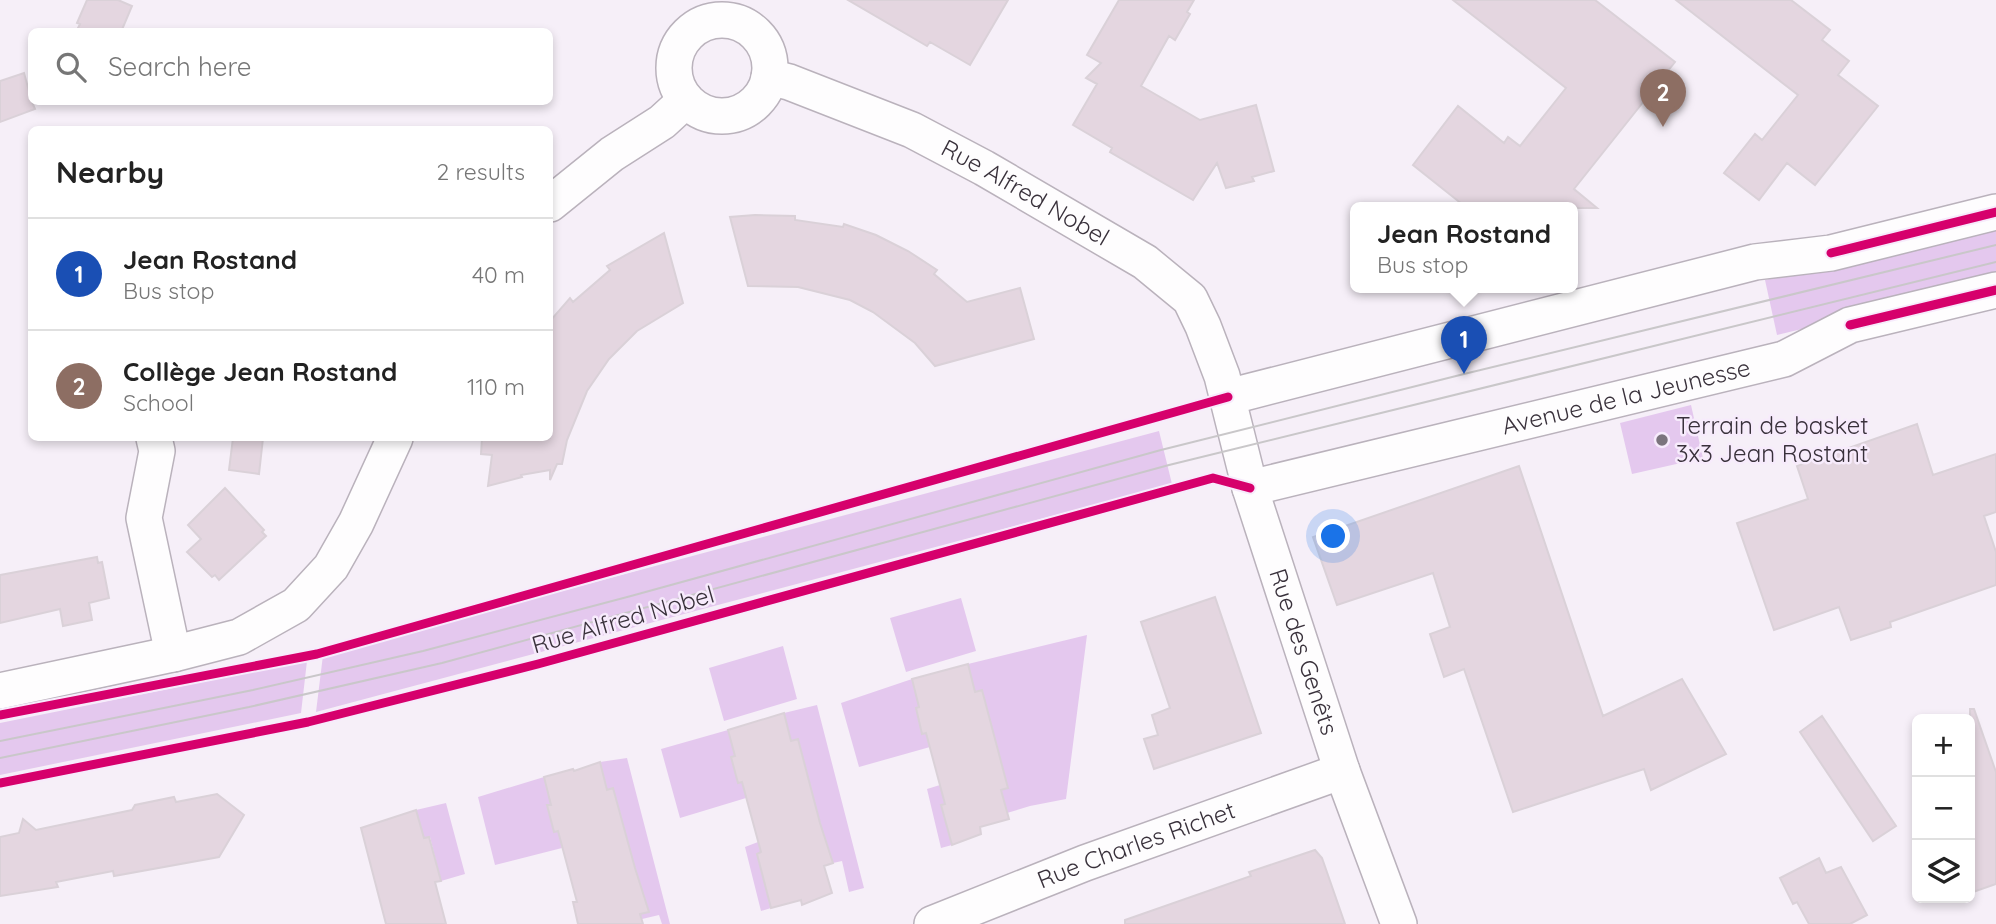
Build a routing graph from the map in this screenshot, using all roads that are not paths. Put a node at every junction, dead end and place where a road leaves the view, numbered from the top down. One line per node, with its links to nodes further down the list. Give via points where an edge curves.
1 (740, 11): 2 (street, via 762,43); 3 (street, via 705,22 681,42 674,72)
2 (768, 77): 3 (street, via 754,103 727,115 698,110); 7 (street, Rue Alfred Nobel, via 912,130 1145,262 1190,299)
3 (686, 100): 4 (street)
4 (553, 202)
5 (1996, 212): 7 (street, via 1831,253 1755,262)
6 (1996, 290): 10 (street, Avenue de la Jeunesse, via 1850,325 1784,359)
7 (1225, 387): 10 (street, Rue des Genêts)
8 (155, 441): 11 (street, via 157,451 144,518)
9 (395, 441): 11 (street, via 331,567 296,605 239,637)
10 (1250, 488): 13 (street, Rue des Genêts)
11 (173, 654): 12 (street)
12 (0, 691)
13 (1342, 771): 14 (street, Rue Charles Richet, via 1085,863); 15 (street, Rue des Genêts)
14 (932, 924)
15 (1399, 924)

